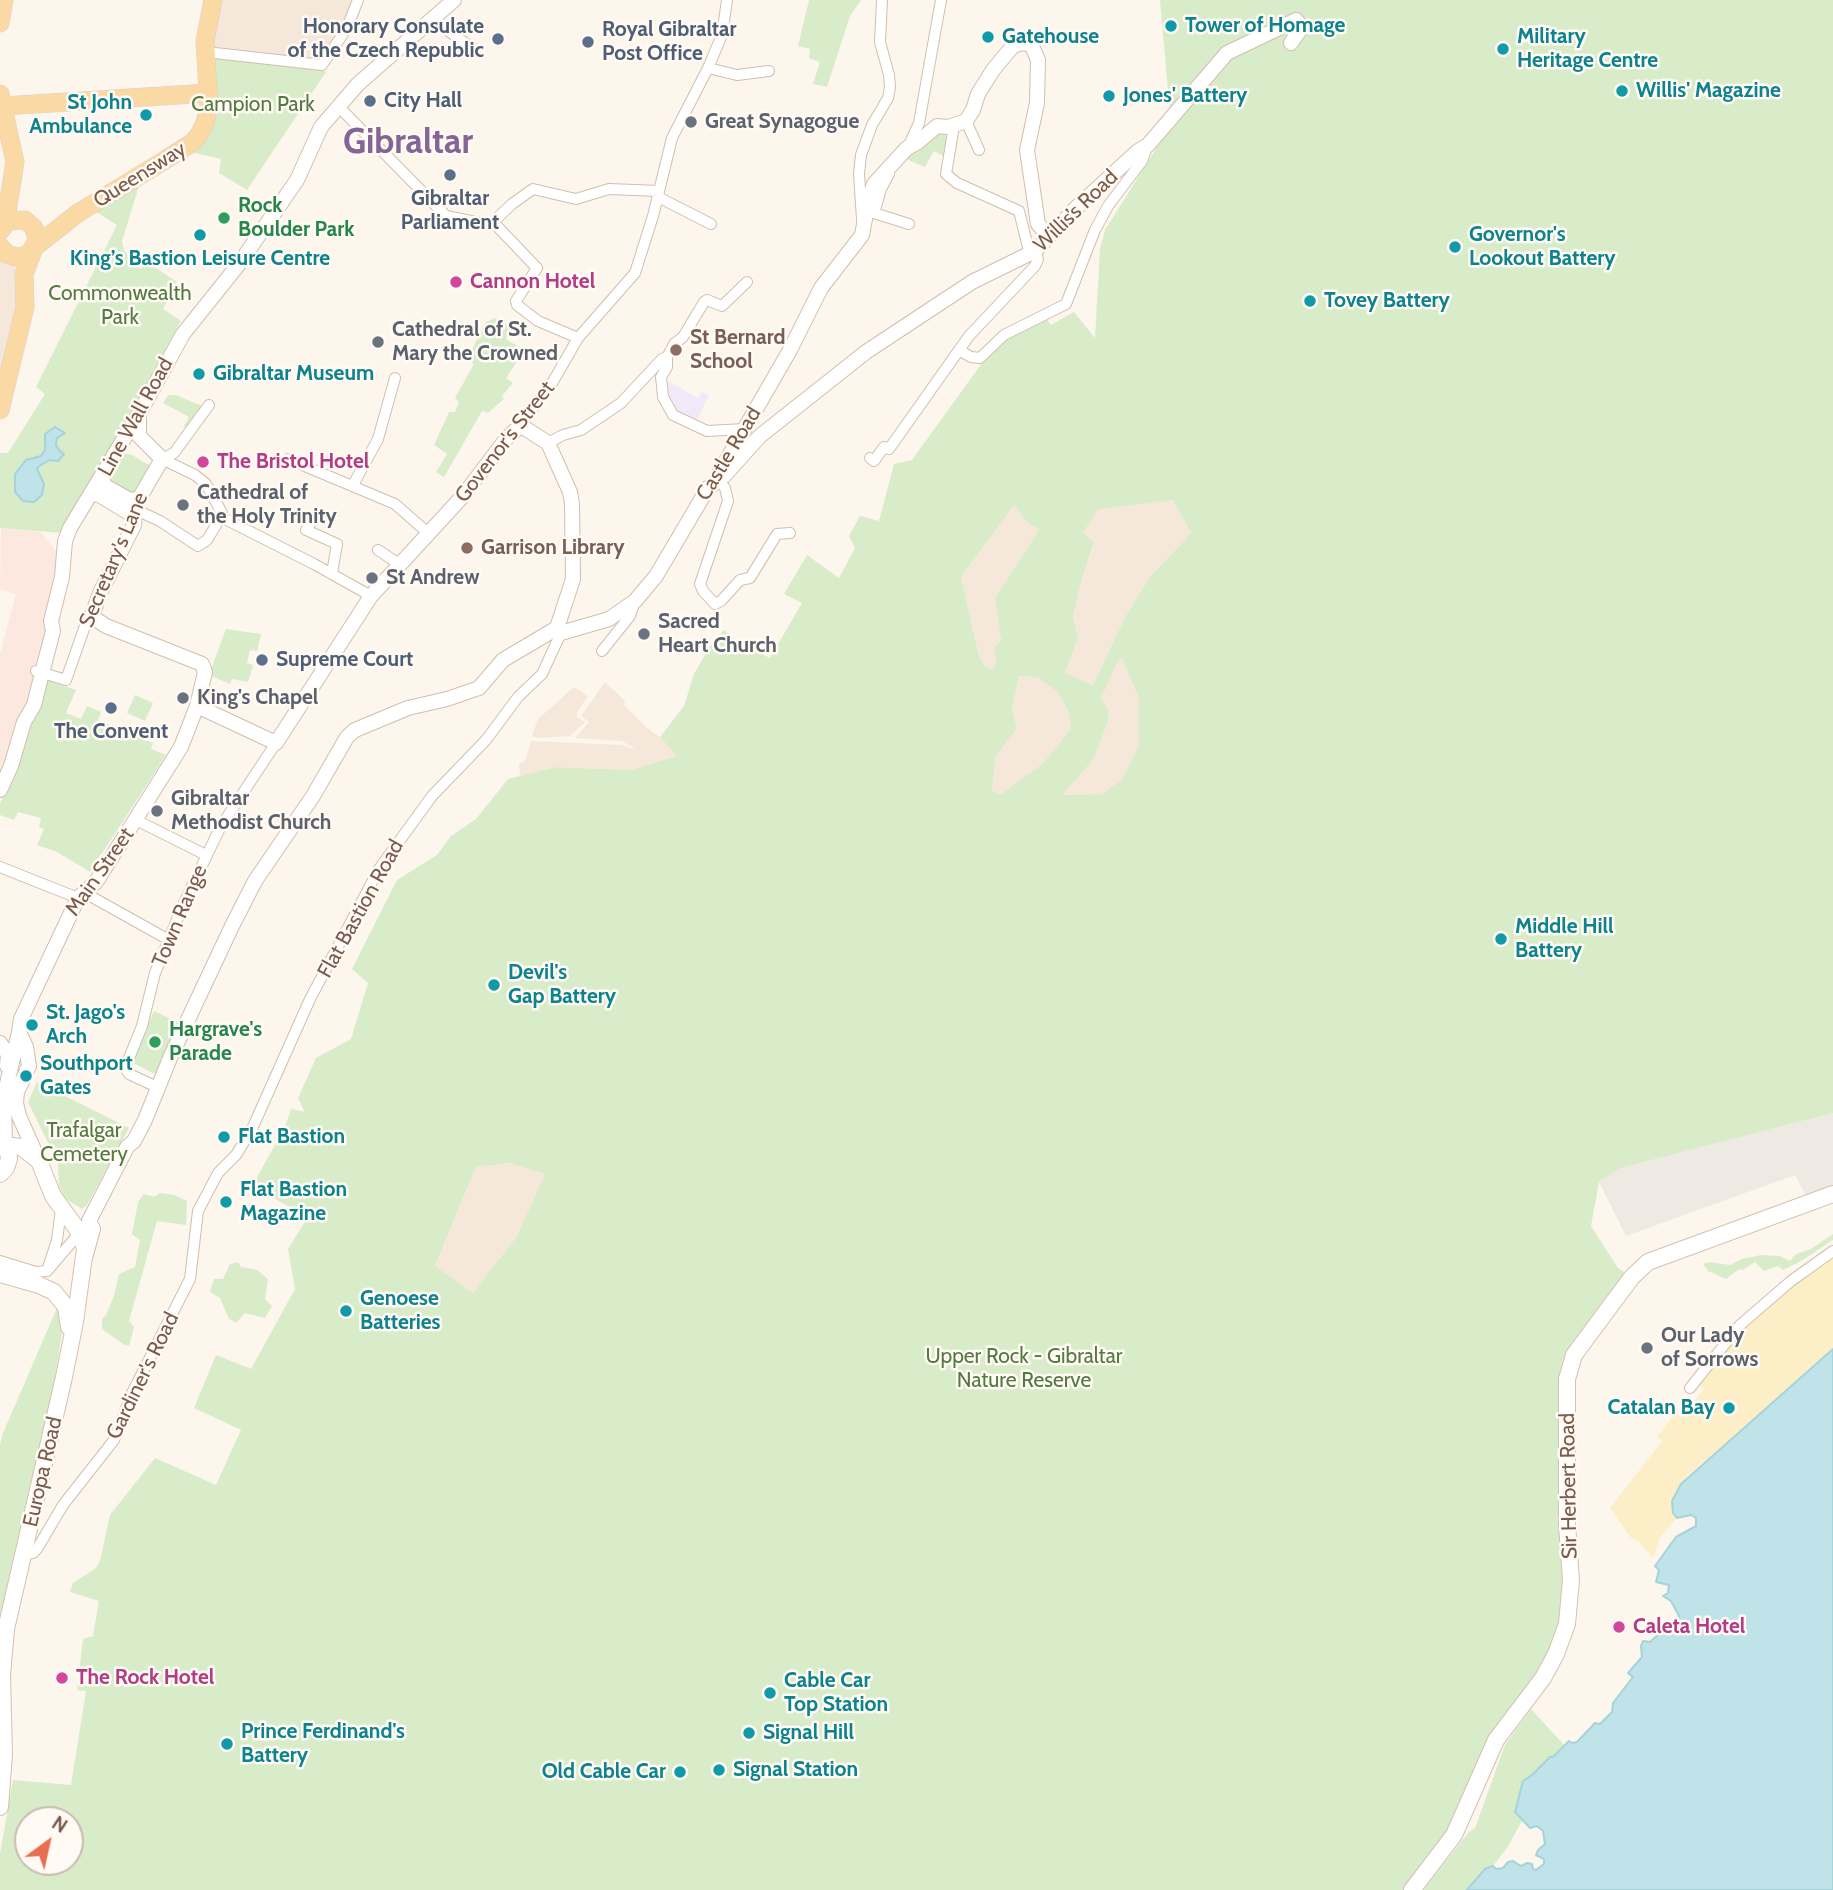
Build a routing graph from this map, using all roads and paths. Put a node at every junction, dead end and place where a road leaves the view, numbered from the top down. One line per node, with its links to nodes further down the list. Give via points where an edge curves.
1 (4, 0): 9 (main road)
2 (213, 0): 12 (main road, Queensway)
3 (358, 0): 12 (street, via 347,28 322,65)
4 (454, 0): 8 (street, Line Wall Road)
5 (727, 0): 13 (street, Govenor's Street, via 722,35)
6 (882, 0): 31 (street, via 880,42 890,87 861,155)
7 (941, 0): 17 (street)
8 (431, 19): 11 (street); 18 (street, Line Wall Road)
9 (0, 23)
10 (1291, 43): 21 (street, Willis’s Road, via 1302,27 1296,20 1227,52)
11 (474, 49)
12 (206, 52): 15 (main road, Queensway)
13 (708, 68): 14 (street, via 741,75); 26 (street, Govenor's Street, via 672,138)
14 (769, 71)
15 (209, 93): 16 (main road); 32 (main road, Queensway, via 207,116 193,142 64,222)
16 (1, 100): 25 (main road)
17 (922, 103): 20 (street); 22 (street)
18 (338, 106): 27 (street, via 446,216); 44 (street, Line Wall Road, via 321,127 297,180 183,334)
19 (960, 123): 20 (street); 23 (street); 33 (street, via 973,110 978,94 1004,56 1018,44 1032,46 1039,81 1027,150 1038,224); 35 (street, via 946,174 1018,210)
20 (937, 126): 22 (street)
21 (1148, 145): 33 (street, Willis’s Road); 39 (street, via 1095,230 1068,302 1004,335 980,358)
22 (908, 147): 24 (street)
23 (979, 150)
24 (893, 165): 29 (street, via 874,213); 31 (street, via 874,184)
25 (15, 175): 30 (main road); 32 (main road, via 16,204)
26 (659, 194): 27 (street, via 610,189 576,199 533,189); 28 (street); 38 (street, Govenor's Street, via 635,273)
27 (493, 222): 38 (street, via 537,268 517,306 538,321)
28 (711, 224)
29 (909, 224)
30 (2, 227): 32 (main road, via 13,220)
31 (862, 232): 46 (street, Castle Road, via 821,288)
32 (32, 236): 34 (main road, via 25,257); 36 (main road, Queensway)
33 (1049, 236): 35 (street, Willis’s Road)
34 (5, 252): 36 (main road)
35 (1033, 253): 39 (street, via 1038,259 1035,266); 52 (street, Willis’s Road, via 972,282 866,352 760,436)
36 (24, 274): 43 (main road, Queensway, via 25,307)
37 (747, 282): 40 (street, via 722,306 704,302)
38 (578, 338): 45 (street, Govenor's Street, via 551,385)
39 (959, 350): 48 (street, via 889,449 884,447 874,461)
40 (667, 357): 46 (street, via 661,377 663,397 673,415 707,431); 47 (street, via 611,410 581,430)
41 (395, 378): 53 (street, via 378,439)
42 (209, 405): 49 (street, via 174,453)
43 (0, 410)
44 (140, 412): 49 (street, via 139,436); 51 (street, Line Wall Road)
45 (518, 428): 47 (street); 58 (street, Govenor's Street)
46 (745, 429): 52 (street, Castle Road)
47 (548, 443): 66 (street, via 572,497 573,579)
48 (870, 458)
49 (162, 459): 55 (street, Secretary's Lane); 56 (street, via 206,484)
50 (288, 459): 53 (street)
51 (102, 478): 54 (street, Line Wall Road); 55 (street, via 105,486)
52 (718, 479): 59 (street, via 726,488 728,501 700,584 715,604 740,580 750,578 777,534); 64 (street, Castle Road)
53 (354, 485): 58 (street, via 396,504)
54 (92, 494): 55 (street); 68 (street, Line Wall Road, via 65,541 53,631)
55 (135, 508): 56 (street, via 198,546); 65 (street, Secretary's Lane, via 132,530 96,604)
56 (221, 517): 62 (street)
57 (310, 524): 62 (street, via 306,530 337,544)
58 (428, 533): 61 (street, Govenor's Street)
59 (790, 533)
60 (378, 550): 61 (street)
61 (397, 566): 63 (street, Town Range)
62 (332, 573): 63 (street)
63 (371, 596): 70 (street, Town Range)
64 (635, 601): 66 (street, Castle Road, via 609,619); 67 (street, via 630,616)
65 (94, 618): 68 (street, Secretary's Lane, via 86,623 66,680); 69 (street, Main Street, via 202,664 205,672)
66 (557, 628): 79 (street, Castle Road, via 503,660 479,688 408,708 351,732 253,886); 83 (street, Flat Bastion Road, via 542,674 432,796 379,869 310,999 252,1129)
67 (602, 651)
68 (39, 672): 71 (street, Line Wall Road, via 33,705)
69 (197, 706): 70 (street); 72 (street, Main Street, via 181,747)
70 (276, 743): 73 (street, Town Range)
71 (0, 790)
72 (136, 820): 73 (street); 75 (street, Main Street, via 96,882)
73 (206, 855): 76 (street, Town Range)
74 (0, 867): 75 (street)
75 (81, 895): 76 (street); 77 (street, Main Street, via 23,1013)
76 (169, 940): 79 (street, Town Range, via 125,1068 128,1074)
77 (19, 1032): 78 (street); 81 (street, Main Street, via 4,1097); 82 (street, via 29,1061 16,1109)
78 (0, 1044): 80 (street, via 9,1058)
79 (157, 1087): 87 (street, Castle Road, via 134,1141)
80 (0, 1090)
81 (4, 1146): 82 (main road, via 21,1147); 84 (main road, via 8,1165)
82 (39, 1161): 86 (main road)
83 (218, 1173): 94 (street, Gardiner's Road, via 198,1212 190,1279 132,1393 114,1440 62,1504 40,1546)
84 (0, 1174)
85 (1833, 1194): 96 (main road, Sir Herbert Road, via 1648,1262 1574,1355 1567,1379 1567,1524 1572,1580 1567,1624 1543,1678 1496,1740 1454,1835)
86 (61, 1210): 87 (main road); 90 (street)
87 (84, 1227): 90 (street); 92 (main road, Europa Road, via 84,1259)
88 (1833, 1251): 93 (street, via 1740,1325)
89 (0, 1261): 90 (street)
90 (47, 1271)
91 (0, 1275): 92 (main road, via 50,1289 64,1302)
92 (71, 1340): 94 (main road, Europa Road)
93 (1690, 1388)
94 (23, 1554): 95 (main road, Europa Road, via 4,1646)
95 (0, 1807)
96 (1412, 1890)

